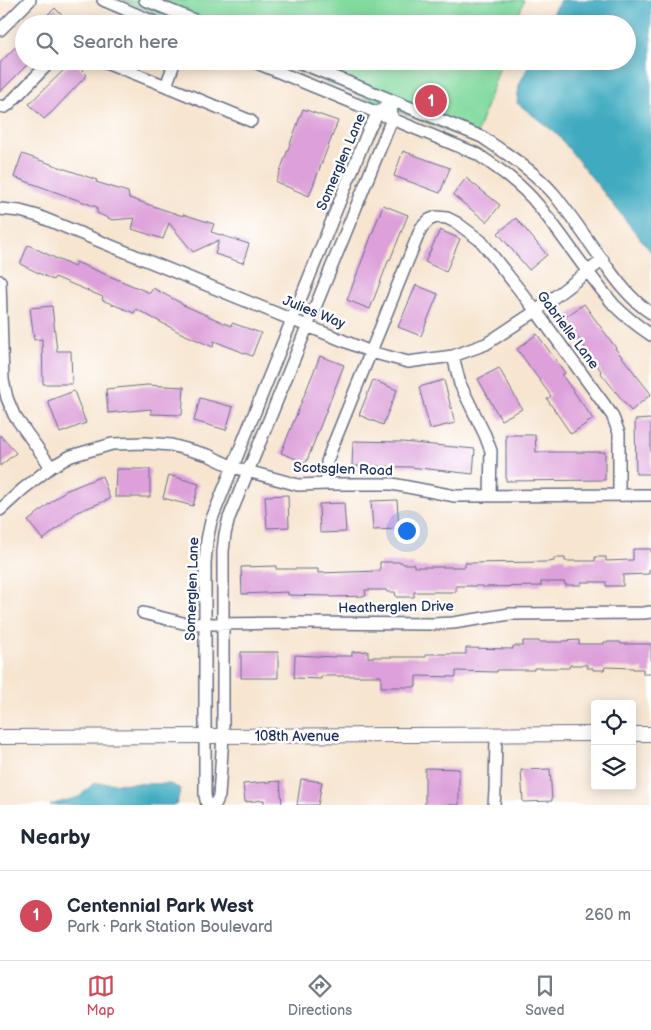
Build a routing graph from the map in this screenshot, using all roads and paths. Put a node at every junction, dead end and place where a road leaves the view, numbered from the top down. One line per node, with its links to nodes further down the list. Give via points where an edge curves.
1 (30, 0): 6 (street)
2 (103, 0): 4 (street)
3 (145, 0): 5 (street)
4 (138, 15)
5 (178, 15)
6 (0, 30)
7 (43, 70): 14 (street, via 8,105)
8 (126, 70): 12 (street)
9 (172, 70): 12 (street)
10 (274, 70): 15 (street)
11 (318, 70): 13 (street)
12 (166, 86): 17 (street)
13 (391, 100): 15 (street, Somerglen Lane); 16 (street); 19 (street, via 482,137 506,152 552,192)
14 (0, 106)
15 (378, 113): 16 (street); 24 (street, Somerglen Lane, via 368,130)
16 (392, 119): 20 (street, via 477,154 508,175 538,205); 25 (street)
17 (251, 121)
18 (0, 209): 24 (street, Julies Way, via 38,216)
19 (603, 260): 20 (street, Julies Way); 23 (street, via 626,291)
20 (588, 272): 22 (street, Julies Way); 26 (street, via 616,307)
21 (0, 281): 29 (street, via 3,380 7,398 14,415)
22 (536, 311): 27 (street, Gabrielle Lane, via 481,241 448,218 436,217 421,228); 28 (street, Julies Way, via 486,344); 33 (street, Gabrielle Lane, via 612,415 619,433)
23 (651, 313)
24 (291, 320): 25 (street, Julies Way); 30 (street, Somerglen Lane)
25 (307, 326): 27 (street, Julies Way); 31 (street)
26 (651, 335)
27 (371, 352): 28 (street, Julies Way, via 408,362); 32 (street, via 331,450 327,462)
28 (453, 356): 35 (street, via 460,384 491,452)
29 (51, 467): 30 (street, Scotsglen Road, via 71,456 112,444 145,443 199,452); 36 (street, Scotsglen Road)
30 (233, 467): 31 (street, Scotsglen Road); 39 (street, Somerglen Lane, via 211,521 207,540)
31 (248, 472): 32 (street, Scotsglen Road, via 298,485); 40 (street, via 225,534)
32 (327, 484): 35 (street, Scotsglen Road, via 392,484 454,496)
33 (620, 495): 34 (street, Scotsglen Road); 35 (street, Scotsglen Road)
34 (651, 495)
35 (490, 496)
36 (0, 510)
37 (651, 612): 40 (street, Heatherglen Drive, via 510,614 433,624)
38 (143, 613): 39 (street, Heatherglen Drive, via 183,623)
39 (205, 624): 40 (street, Heatherglen Drive); 45 (street, Somerglen Lane)
40 (223, 624): 46 (street)
41 (591, 734): 44 (street, 108th Avenue)
42 (636, 734): 43 (street)
43 (651, 734)
44 (496, 735): 46 (street, 108th Avenue); 50 (street)
45 (206, 736): 46 (street, 108th Avenue); 47 (street, 108th Avenue); 48 (street, Somerglen Lane)
46 (223, 736): 49 (street)
47 (0, 737)
48 (207, 805)
49 (215, 805)
50 (494, 805)

